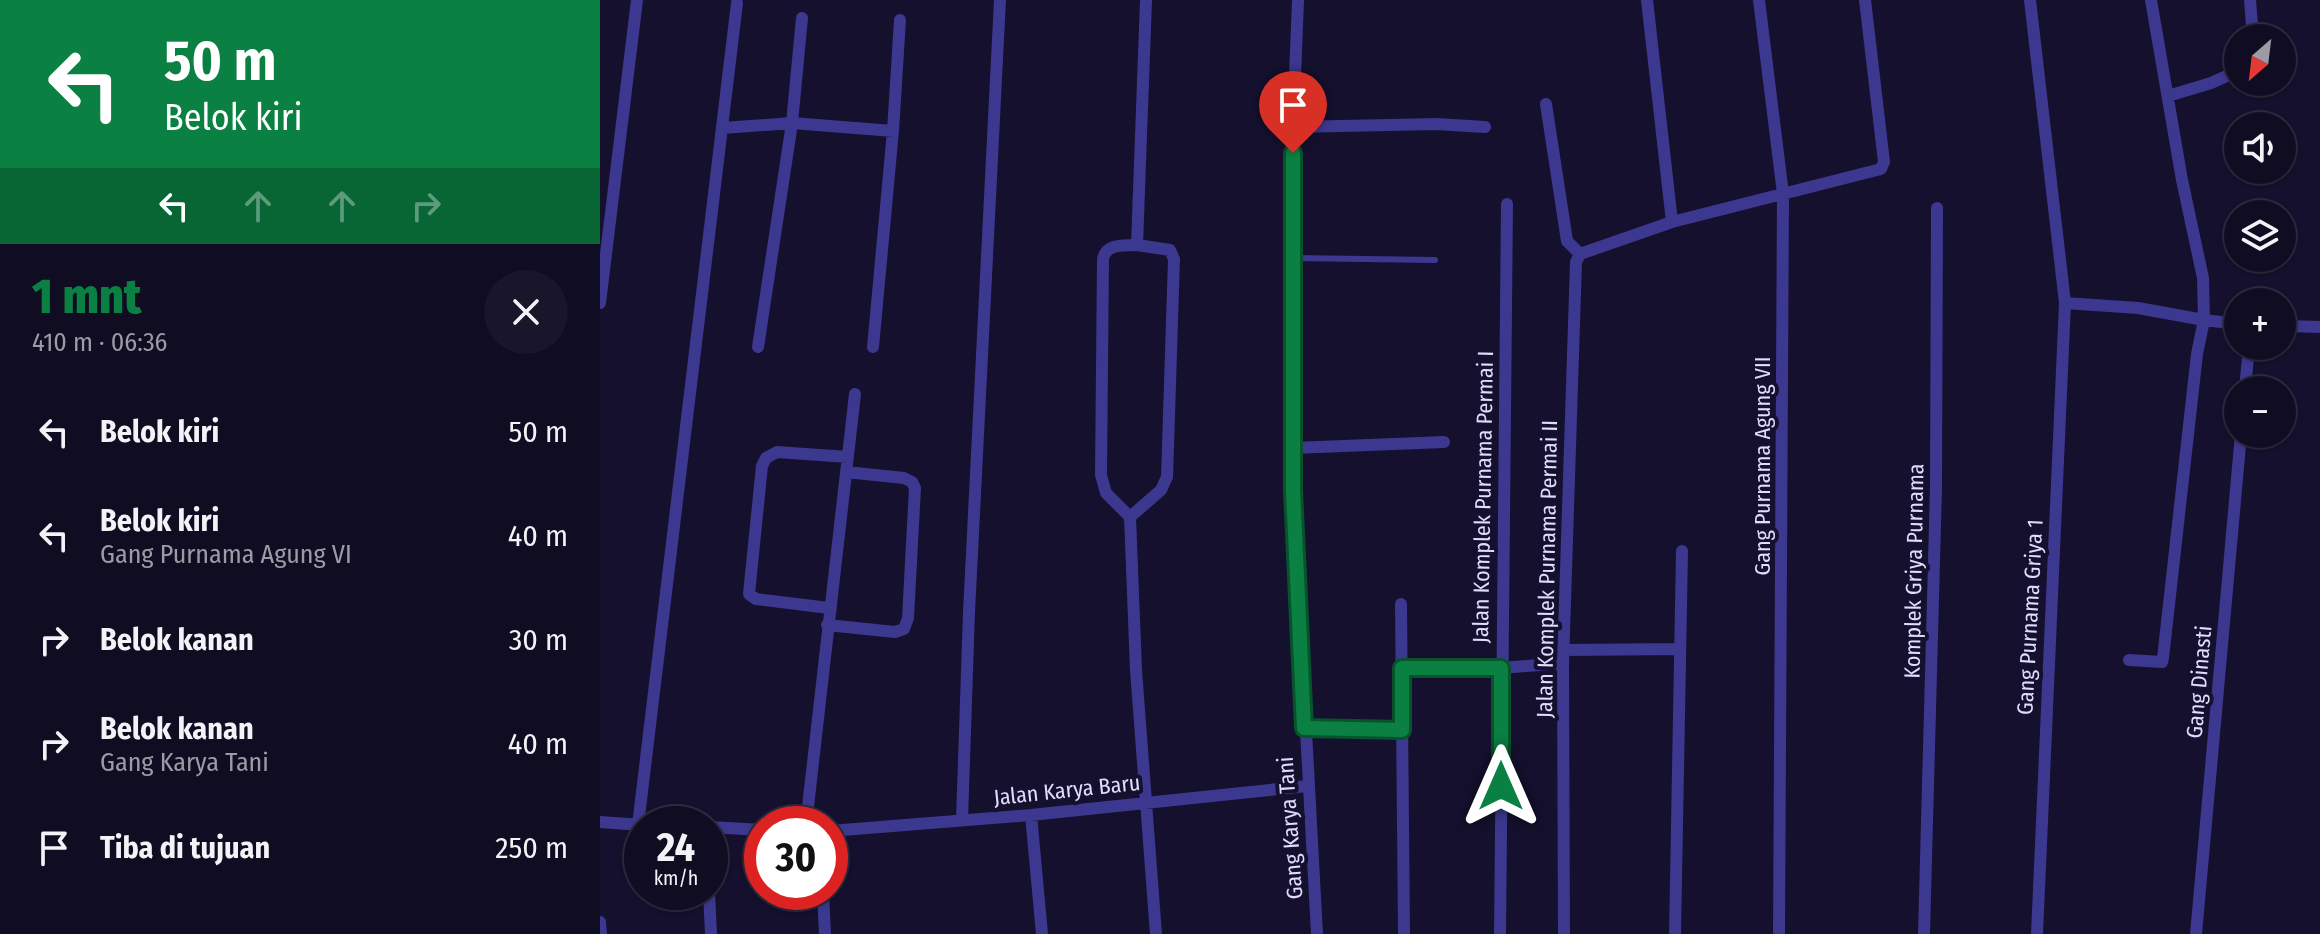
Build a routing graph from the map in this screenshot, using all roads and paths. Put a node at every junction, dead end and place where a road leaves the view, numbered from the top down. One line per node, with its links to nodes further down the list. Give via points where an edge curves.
1 (637, 0): 31 (street)
2 (1000, 0): 62 (street)
3 (1146, 0): 27 (street)
4 (1298, 0): 19 (street, Gang Karya Tani)
5 (1647, 0): 26 (street)
6 (1759, 0): 23 (street, Gang Purnama Agung VII)
7 (1865, 0): 23 (street, via 1884,162 1877,170)
8 (2030, 0): 32 (street, Gang Purnama Griya 1)
9 (2151, 0): 16 (street)
10 (2250, 0): 14 (street)
11 (737, 3): 21 (street)
12 (802, 18): 18 (street)
13 (900, 20): 22 (street)
14 (2252, 24)
15 (2224, 76): 16 (street)
16 (2168, 96): 33 (street, via 2203,278)
17 (1546, 104): 28 (street, via 1567,241)
18 (792, 123): 21 (street); 22 (street); 37 (street)
19 (1293, 127): 20 (street); 29 (street, Gang Karya Tani)
20 (1485, 127)
21 (722, 128): 59 (street)
22 (893, 131): 38 (street)
23 (1783, 194): 26 (street); 79 (street, Gang Purnama Agung VII)
24 (1507, 204): 54 (street, Jalan Komplek Purnama Permai I)
25 (1937, 208): 80 (street, Komplek Griya Purnama)
26 (1672, 222): 28 (street)
27 (1137, 245): 45 (street, via 1107,249 1103,259 1102,483); 45 (street, via 1170,250 1174,259 1167,477 1161,490)
28 (1580, 254): 51 (street, Jalan Komplek Purnama Permai II)
29 (1293, 258): 30 (lane); 41 (street, Gang Karya Tani)
30 (1435, 260)
31 (600, 303)
32 (2065, 303): 33 (street); 81 (street, Gang Purnama Griya 1)
33 (2204, 320): 34 (street); 52 (street, via 2163,658 2157,663)
34 (2224, 322)
35 (2296, 326): 36 (street)
36 (2320, 327)
37 (758, 347)
38 (873, 347)
39 (855, 394): 43 (street)
40 (1444, 442): 41 (street)
41 (1293, 448): 55 (street, Gang Karya Tani)
42 (2240, 448): 82 (street, Gang Dinasti)
43 (848, 457): 44 (street); 48 (street, via 777,452 762,466 749,594)
44 (846, 472): 48 (street); 49 (street, via 904,478 915,488 908,618 904,629 895,632)
45 (1130, 517): 58 (street)
46 (1682, 551): 50 (street)
47 (1401, 604): 53 (street)
48 (829, 608): 49 (street)
49 (827, 625): 60 (street)
50 (1680, 649): 51 (street); 78 (street)
51 (1563, 657): 54 (street); 77 (street, Jalan Komplek Purnama Permai II)
52 (2129, 660)
53 (1402, 668): 54 (street); 56 (street)
54 (1501, 668): 76 (street, Jalan Komplek Purnama Permai I)
55 (1304, 728): 56 (street); 57 (street, Gang Karya Tani)
56 (1402, 730): 75 (street)
57 (1307, 786): 58 (street, Jalan Karya Baru); 74 (street, Gang Karya Tani)
58 (1147, 802): 61 (street, Jalan Karya Baru); 73 (street)
59 (642, 806)
60 (808, 806)
61 (1031, 815): 62 (street, Jalan Karya Baru); 72 (street)
62 (962, 820): 65 (street, Jalan Karya Baru)
63 (600, 822): 64 (street)
64 (624, 824)
65 (848, 830)
66 (710, 910): 70 (street)
67 (824, 910): 71 (street)
68 (600, 922): 69 (street)
69 (601, 934)
70 (711, 934)
71 (825, 934)
72 (1042, 934)
73 (1156, 934)
74 (1317, 934)
75 (1404, 934)
76 (1500, 934)
77 (1564, 934)
78 (1675, 934)
79 (1779, 934)
80 (1924, 934)
81 (2037, 934)
82 (2196, 934)

